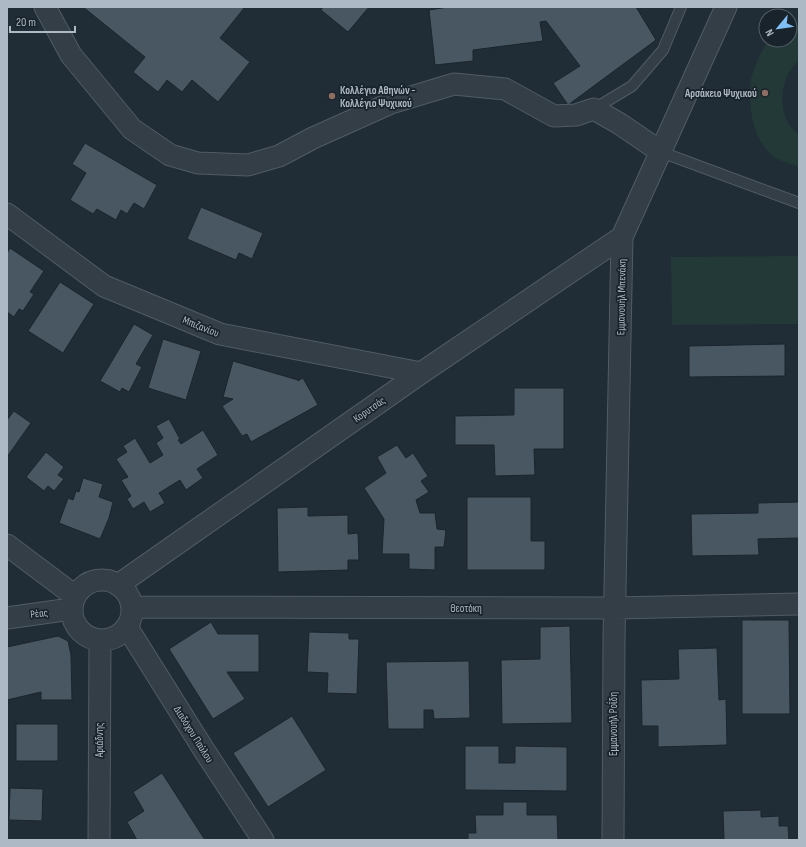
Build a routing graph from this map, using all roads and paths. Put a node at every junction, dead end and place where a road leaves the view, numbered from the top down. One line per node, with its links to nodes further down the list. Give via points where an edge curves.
1 (45, 7): 4 (street, via 71,55 132,130 170,155 198,163 248,165 279,156 391,103 454,84 505,89 554,116 576,115)
2 (681, 7): 4 (lane, via 663,50 632,86)
3 (726, 7): 5 (street, Εμμανουήλ Μπενάκη)
4 (594, 109): 5 (street)
5 (661, 152): 6 (lane); 8 (street, Εμμανουήλ Μπενάκη)
6 (799, 203)
7 (7, 214): 9 (street, Μπιζανίου, via 104,286 220,334)
8 (622, 237): 9 (street, Κορυτσάς); 14 (street, Εμμανουήλ Μπενάκη)
9 (421, 373): 11 (street, Κορυτσάς)
10 (7, 545): 12 (street)
11 (118, 585): 12 (street, via 111,581 94,580 86,584); 15 (street, via 130,598)
12 (73, 602): 16 (street, Ρέας); 17 (street, via 73,621 80,632)
13 (799, 604): 14 (street, Θεοτόκη)
14 (615, 608): 15 (street, Θεοτόκη); 20 (street, Εμμανουήλ Ροΐδη)
15 (130, 617): 17 (street, via 120,635); 19 (street, Διαδόχου Παύλου, via 204,750)
16 (7, 618)
17 (100, 641): 18 (street, Αριάδνης)
18 (99, 840)
19 (263, 840)
20 (613, 840)

